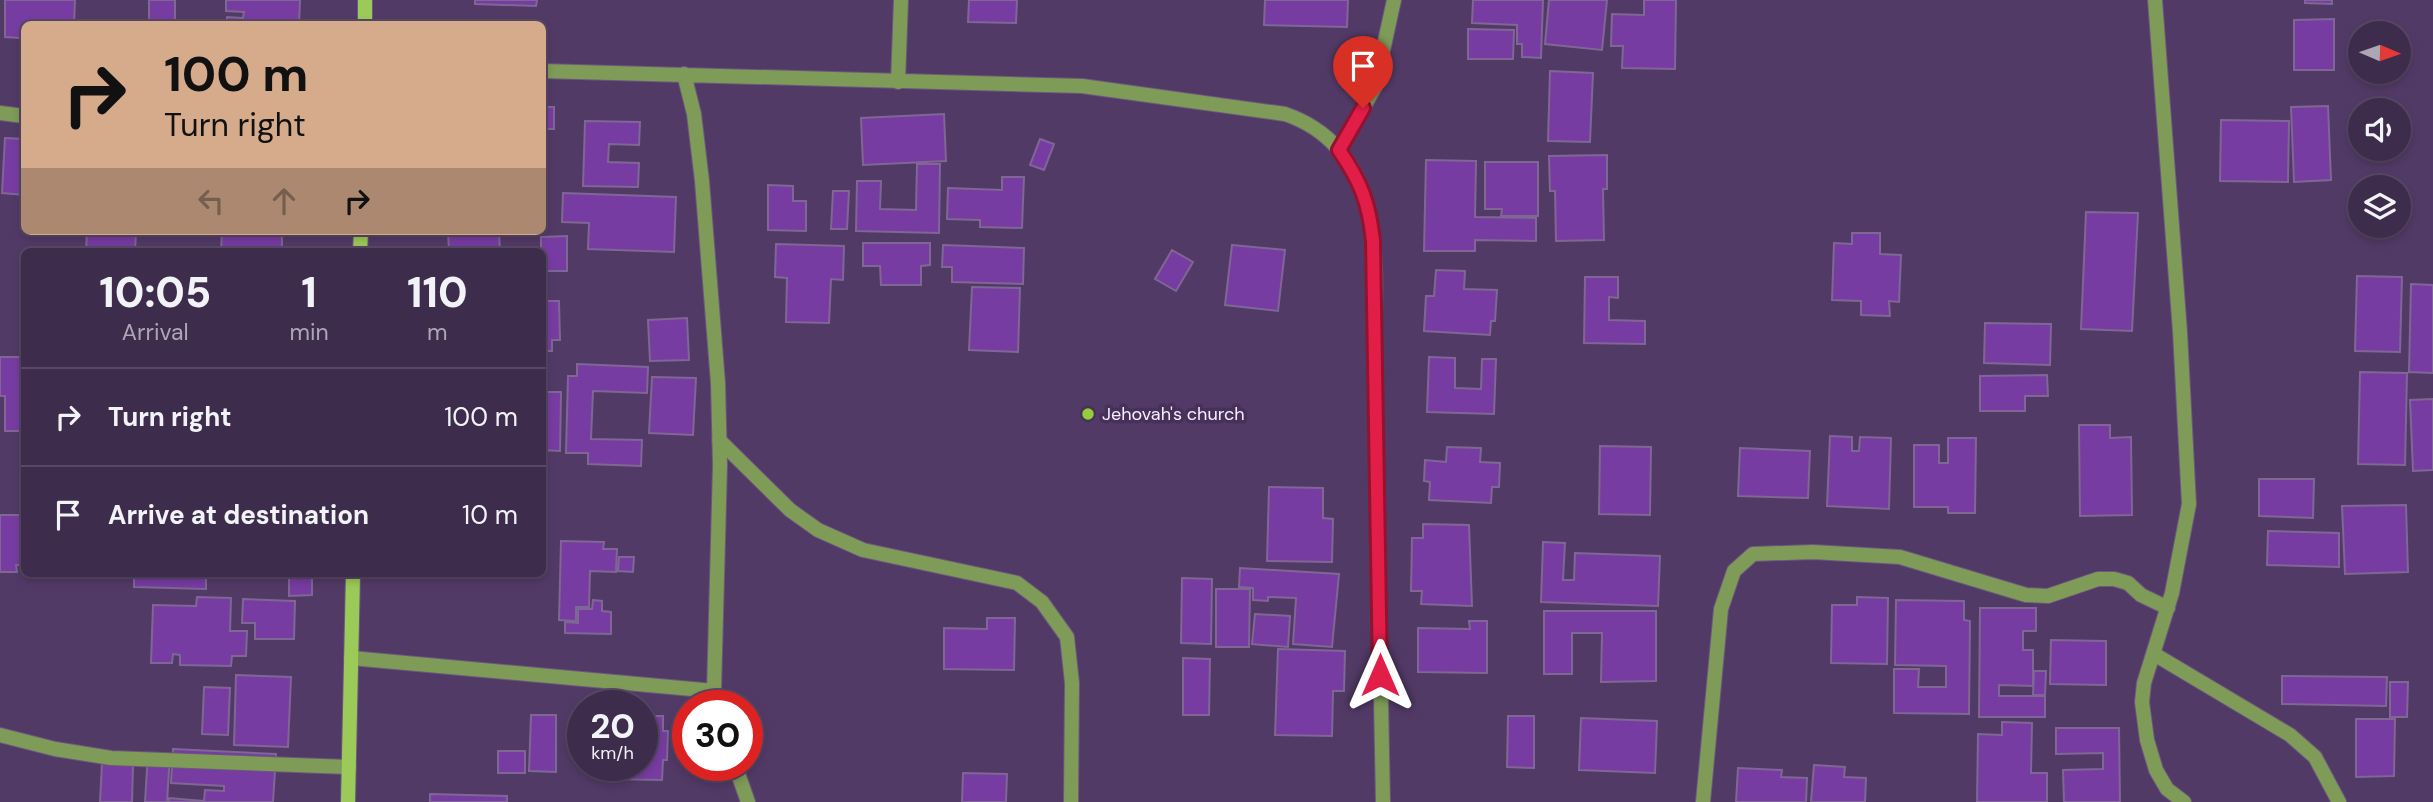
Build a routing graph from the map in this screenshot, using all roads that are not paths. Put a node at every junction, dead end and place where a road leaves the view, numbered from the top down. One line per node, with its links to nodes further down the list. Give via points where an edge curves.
1 (365, 0): 5 (street)
2 (901, 0): 8 (street)
3 (1394, 0): 11 (street, via 1375,88)
4 (2155, 0): 14 (street, via 2189,473 2189,504)
5 (365, 21)
6 (546, 71): 7 (street)
7 (684, 74): 8 (street); 12 (street, via 702,181)
8 (898, 82): 11 (street, via 1082,86 1285,114 1308,122)
9 (0, 113): 10 (street)
10 (21, 116)
11 (1339, 150): 25 (street, via 1361,182 1375,264)
12 (719, 440): 17 (street); 24 (street, via 790,510 818,530 863,550 1017,583 1042,602 1067,637 1072,683)
13 (353, 577): 16 (street)
14 (2168, 608): 15 (street); 26 (street, via 2115,579 2098,579 2048,596 2026,595 1900,557 1753,554 1734,571 1721,609)
15 (2154, 654): 27 (street, via 2144,682 2143,721 2157,770 2167,789); 28 (street, via 2290,735 2315,757)
16 (351, 658): 18 (street); 20 (street)
17 (715, 690)
18 (672, 693)
19 (0, 735): 20 (street, via 111,758)
20 (349, 767): 22 (street)
21 (741, 781): 23 (street)
22 (348, 802)
23 (748, 802)
24 (1071, 802)
25 (1383, 802)
26 (1703, 802)
27 (2184, 802)
28 (2339, 802)

